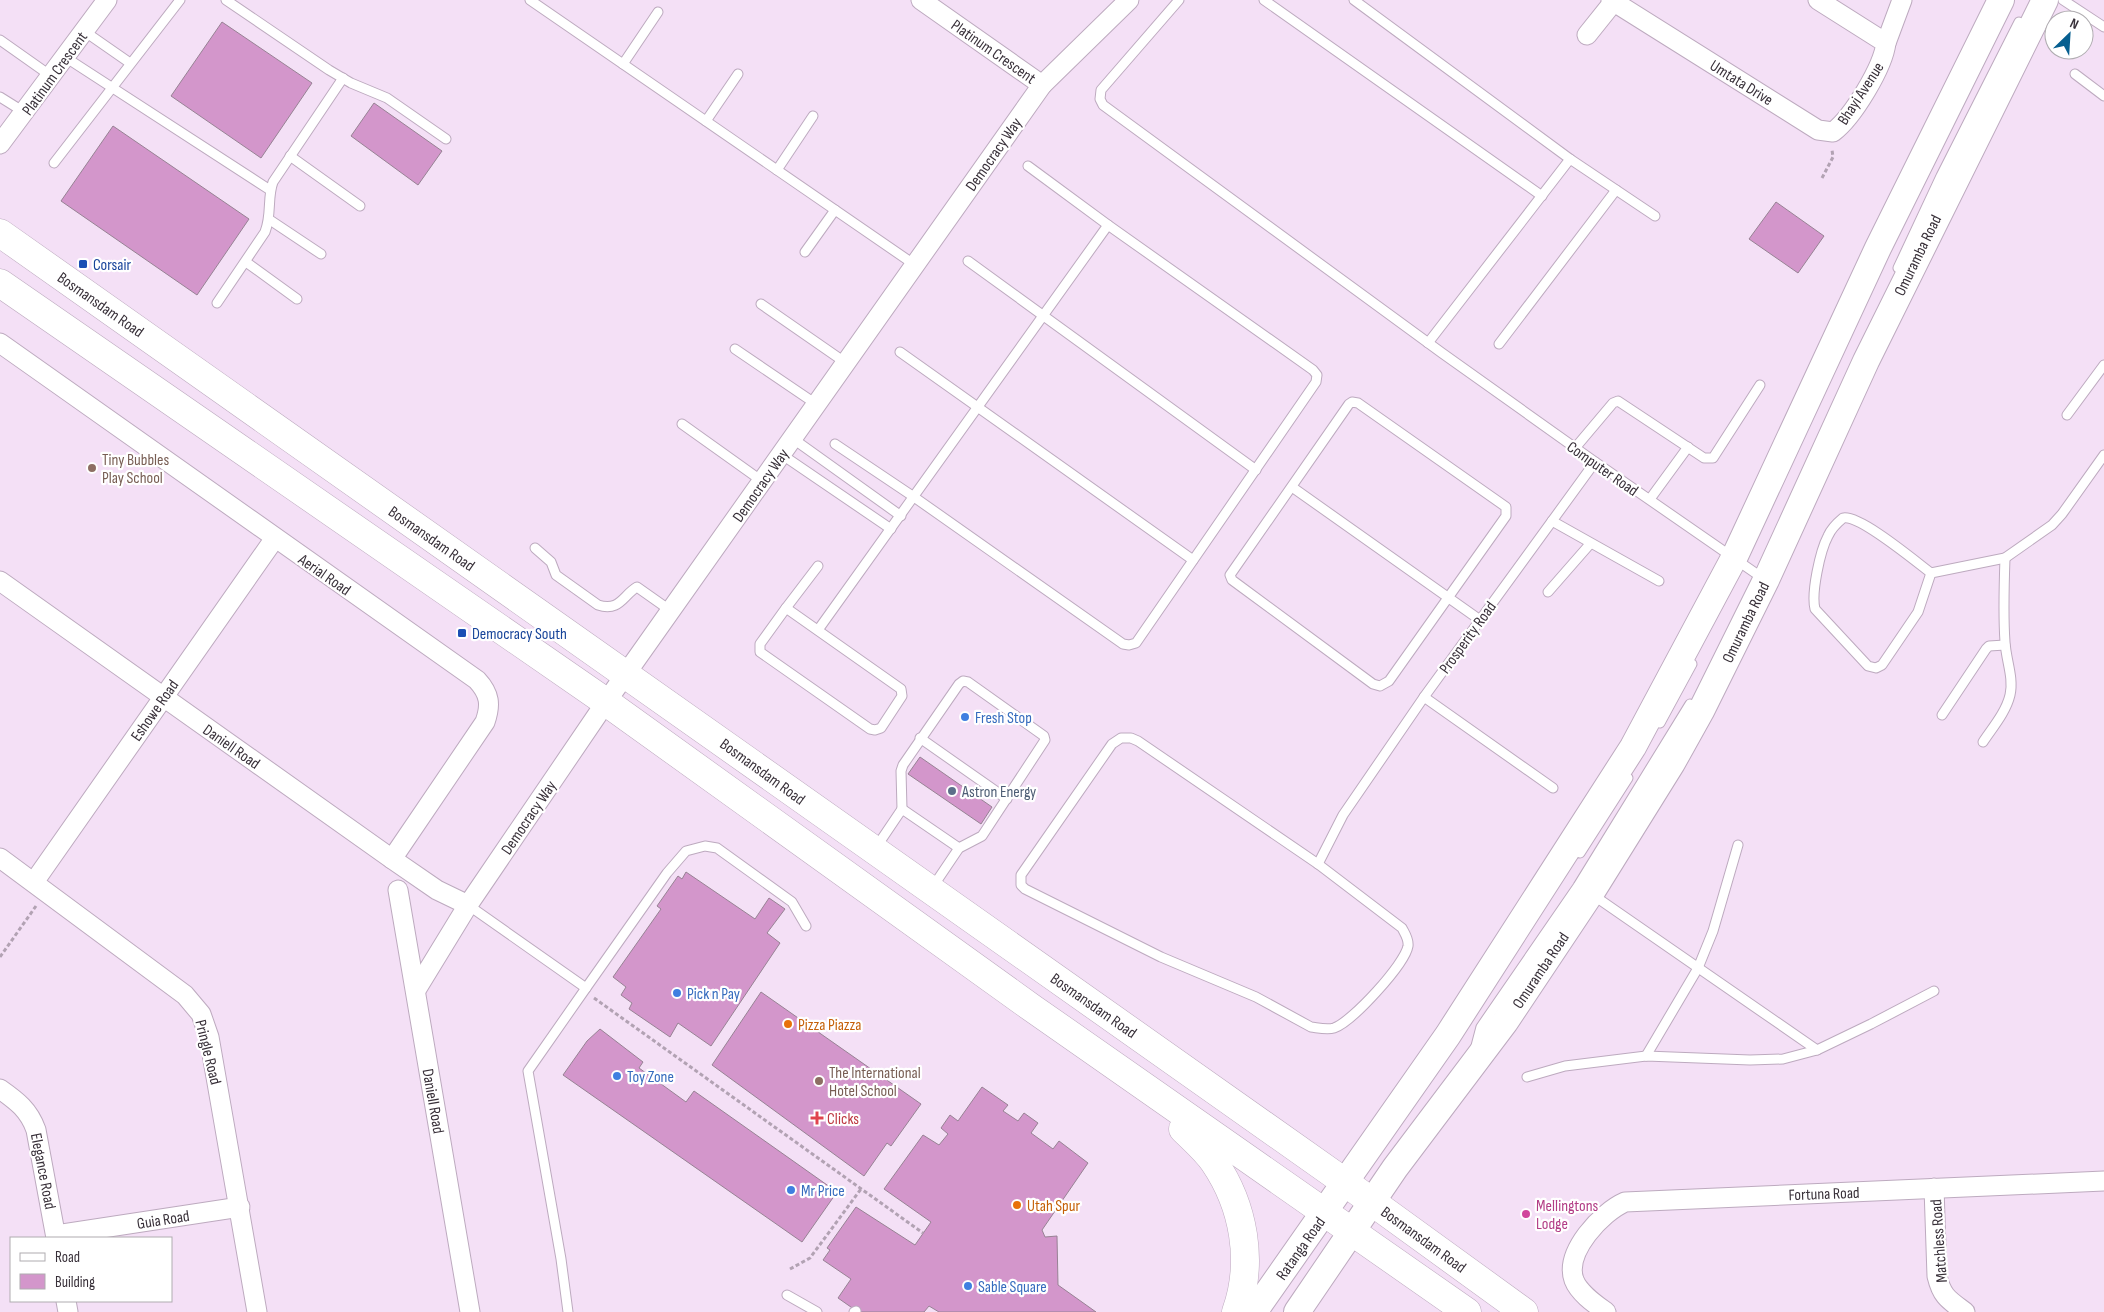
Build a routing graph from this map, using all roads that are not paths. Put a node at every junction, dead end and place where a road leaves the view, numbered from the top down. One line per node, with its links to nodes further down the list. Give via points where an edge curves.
1 (106, 0): 19 (street, Platinum Crescent)
2 (180, 0): 24 (lane)
3 (226, 0): 29 (lane)
4 (530, 0): 25 (lane)
5 (1129, 0): 30 (street, Democracy Way)
6 (1179, 0): 67 (lane, Computer Road, via 1101,90 1103,105)
7 (1264, 0): 48 (lane)
8 (1354, 0): 42 (lane)
9 (1818, 0): 22 (street, Bhayi Avenue)
10 (1902, 0): 22 (street)
11 (2045, 0): 103 (main road, Omuramba Road, via 1819,453)
12 (2063, 0): 18 (lane)
13 (1613, 1): 20 (street); 37 (street, Umtata Drive, via 1818,130)
14 (932, 3): 30 (street, Platinum Crescent)
15 (2005, 4): 40 (lane); 98 (main road, via 1878,248)
16 (658, 12): 25 (lane)
17 (2022, 18): 60 (lane)
18 (2104, 27)
19 (84, 31): 23 (street, Platinum Crescent); 24 (lane)
20 (1587, 35)
21 (0, 40): 28 (lane)
22 (1886, 42): 37 (street, Bhayi Avenue, via 1885,54 1873,77 1845,121)
23 (65, 57): 28 (street, Platinum Crescent); 31 (lane)
24 (130, 63): 31 (lane)
25 (623, 64): 36 (lane)
26 (738, 74): 36 (lane)
27 (2075, 74): 32 (lane)
28 (51, 76): 34 (street, Platinum Crescent)
29 (342, 78): 38 (lane, via 387,98); 41 (lane)
30 (1042, 85): 59 (street, Democracy Way)
31 (113, 88): 43 (lane); 46 (lane)
32 (2104, 96)
33 (0, 97): 34 (lane)
34 (25, 113): 39 (street, Platinum Crescent)
35 (813, 116): 45 (lane)
36 (706, 120): 45 (lane)
37 (1833, 132)
38 (446, 139)
39 (0, 144)
40 (1936, 152)
41 (290, 156): 46 (lane); 49 (lane)
42 (1570, 159): 47 (lane); 48 (lane)
43 (54, 163)
44 (1028, 166): 53 (lane)
45 (778, 170): 50 (lane)
46 (270, 190): 52 (lane)
47 (1616, 190): 51 (lane); 68 (lane)
48 (1542, 196): 67 (lane)
49 (360, 206)
50 (835, 210): 55 (lane); 59 (lane)
51 (1655, 216)
52 (270, 220): 56 (lane); 58 (lane, via 261,241)
53 (1108, 225): 65 (lane); 85 (lane, via 1317,375 1316,382)
54 (0, 233): 112 (main road, Bosmansdam Road)
55 (805, 252)
56 (321, 254)
57 (968, 261): 65 (lane)
58 (246, 262): 62 (lane); 63 (lane)
59 (915, 265): 71 (street, Democracy Way)
60 (1895, 274)
61 (0, 283): 116 (main road)
62 (297, 299)
63 (217, 303)
64 (761, 304): 71 (lane)
65 (1044, 315): 75 (lane); 85 (lane)
66 (0, 342): 93 (street, Aerial Road)
67 (1428, 343): 81 (lane, Computer Road)
68 (1499, 344)
69 (735, 350): 74 (lane)
70 (900, 352): 75 (lane)
71 (846, 363): 74 (street, Democracy Way)
72 (2104, 365): 76 (lane)
73 (1760, 385): 80 (lane, via 1715,456 1704,458)
74 (816, 404): 78 (street, Democracy Way)
75 (978, 408): 88 (lane); 97 (lane)
76 (2067, 415)
77 (682, 424): 86 (lane)
78 (792, 438): 82 (street, Democracy Way); 90 (lane)
79 (836, 444): 88 (lane)
80 (1688, 447): 81 (lane, via 1618,402 1613,403); 89 (lane)
81 (1575, 448): 84 (lane, Computer Road)
82 (781, 454): 86 (street, Democracy Way); 92 (lane)
83 (2104, 455): 96 (lane, via 2052,525)
84 (1594, 462): 89 (lane, Computer Road); 91 (lane, Prosperity Road)
85 (1256, 470): 97 (lane)
86 (762, 481): 107 (street, Democracy Way)
87 (1292, 486): 105 (lane); 105 (lane, via 1349,404 1355,403 1506,507 1506,516); 105 (lane, via 1231,570 1230,578 1373,684 1380,686 1389,681)
88 (914, 497): 90 (lane); 97 (lane, via 1122,644 1136,642)
89 (1650, 500): 98 (lane, Computer Road)
90 (901, 516): 92 (lane)
91 (1552, 521): 94 (lane); 108 (lane, Prosperity Road)
92 (891, 529): 109 (lane)
93 (274, 538): 114 (street, Eshowe Road); 129 (street, Aerial Road, via 477,680 489,698 486,722)
94 (1590, 544): 102 (lane); 104 (lane)
95 (535, 548): 107 (lane, via 551,562 556,575 598,605 617,605 637,586)
96 (2005, 558): 100 (lane); 110 (lane)
97 (1193, 560)
98 (1740, 562): 103 (lane, Computer Road); 143 (main road, via 1633,746)
99 (818, 566): 106 (lane)
100 (1931, 573): 100 (lane, via 1854,518 1843,518 1828,536 1823,550 1814,609 1868,666 1876,668 1882,665 1918,612)
101 (0, 581): 114 (street, Daniell Road)
102 (1658, 581)
103 (1759, 589): 135 (main road, Omuramba Road, via 1701,711)
104 (1548, 592)
105 (1448, 597): 108 (lane)
106 (786, 608): 109 (lane); 109 (lane, via 760,644 760,652 870,729 882,728 902,696 902,689)
107 (671, 611): 112 (street, Democracy Way)
108 (1480, 620): 115 (lane, Prosperity Road)
109 (818, 630)
110 (2005, 645): 117 (lane, via 1986,649); 120 (lane, via 2012,681 2010,695)
111 (1698, 653): 118 (lane)
112 (626, 674): 116 (street, Democracy Way); 127 (main road, Bosmansdam Road)
113 (1696, 693): 146 (lane, via 1578,886 1481,1028)
114 (163, 697): 129 (street, Daniell Road); 132 (street, Eshowe Road)
115 (1424, 697): 122 (lane); 131 (lane, Prosperity Road, via 1343,815)
116 (606, 702): 136 (street, Democracy Way); 147 (main road)
117 (1942, 714)
118 (1656, 729)
119 (920, 738): 123 (lane); 123 (lane, via 959,684 966,681 1043,734 1045,740); 124 (lane, via 901,771)
120 (1984, 742)
121 (1633, 770): 130 (lane)
122 (1553, 788)
123 (1007, 799): 126 (lane, via 982,836)
124 (902, 809): 126 (lane); 127 (lane)
125 (1738, 845): 138 (lane, via 1713,931)
126 (958, 848): 134 (lane)
127 (874, 851): 134 (main road, Bosmansdam Road)
128 (0, 858): 132 (street, Pringle Road)
129 (392, 859): 136 (street, Daniell Road, via 437,890)
130 (1576, 860)
131 (1318, 864): 131 (lane, via 1402,928 1408,944 1402,959 1374,996 1348,1020 1335,1028 1325,1029 1299,1022 1241,990 1161,957 1025,889 1019,881 1112,744 1126,737 1138,741)
132 (40, 886): 154 (street, Pringle Road, via 185,995 201,1014 209,1037)
133 (398, 890): 141 (street, Daniell Road)
134 (931, 890): 151 (main road, Bosmansdam Road)
135 (1591, 893): 138 (lane); 146 (main road, Omuramba Road, via 1505,1022)
136 (468, 905): 140 (lane); 141 (street, Democracy Way)
137 (806, 926): 140 (lane, via 792,902 717,848 705,846 686,851 667,872)
138 (1698, 968): 144 (lane); 145 (lane)
139 (1501, 971): 143 (lane)
140 (586, 988): 161 (lane, via 528,1072 562,1259)
141 (416, 990): 160 (street, Daniell Road)
142 (1934, 991): 144 (lane)
143 (1448, 1035): 151 (main road)
144 (1817, 1050): 145 (lane, via 1782,1059)
145 (1646, 1056): 148 (lane, via 1565,1066)
146 (1473, 1063): 153 (main road, Omuramba Road)
147 (1126, 1073): 155 (main road); 163 (main road, via 1195,1140 1213,1161 1228,1187 1240,1218 1245,1244 1241,1297)
148 (1528, 1077)
149 (0, 1089): 157 (street, Elegance Road, via 18,1102 36,1130)
150 (2104, 1181): 152 (street, Fortuna Road)
151 (1346, 1183): 153 (main road, Bosmansdam Road); 155 (main road, Ratanga Road)
152 (1934, 1188): 168 (street, Fortuna Road, via 1625,1202 1612,1208 1588,1233 1572,1261 1573,1278 1578,1288); 169 (street, Matchless Road, via 1940,1287 1947,1300)
153 (1373, 1202): 156 (main road); 167 (main road, Bosmansdam Road)
154 (240, 1207): 157 (street, Guia Road); 159 (street, Pringle Road)
155 (1324, 1213): 156 (main road); 164 (main road, Ratanga Road)
156 (1352, 1232): 165 (main road); 166 (main road)
157 (56, 1237)
158 (788, 1295): 162 (lane)
159 (257, 1312)
160 (470, 1312)
161 (568, 1312)
162 (817, 1312)
163 (1236, 1312)
164 (1254, 1312)
165 (1297, 1312)
166 (1467, 1312)
167 (1524, 1312)
168 (1606, 1312)
169 (1965, 1312)

